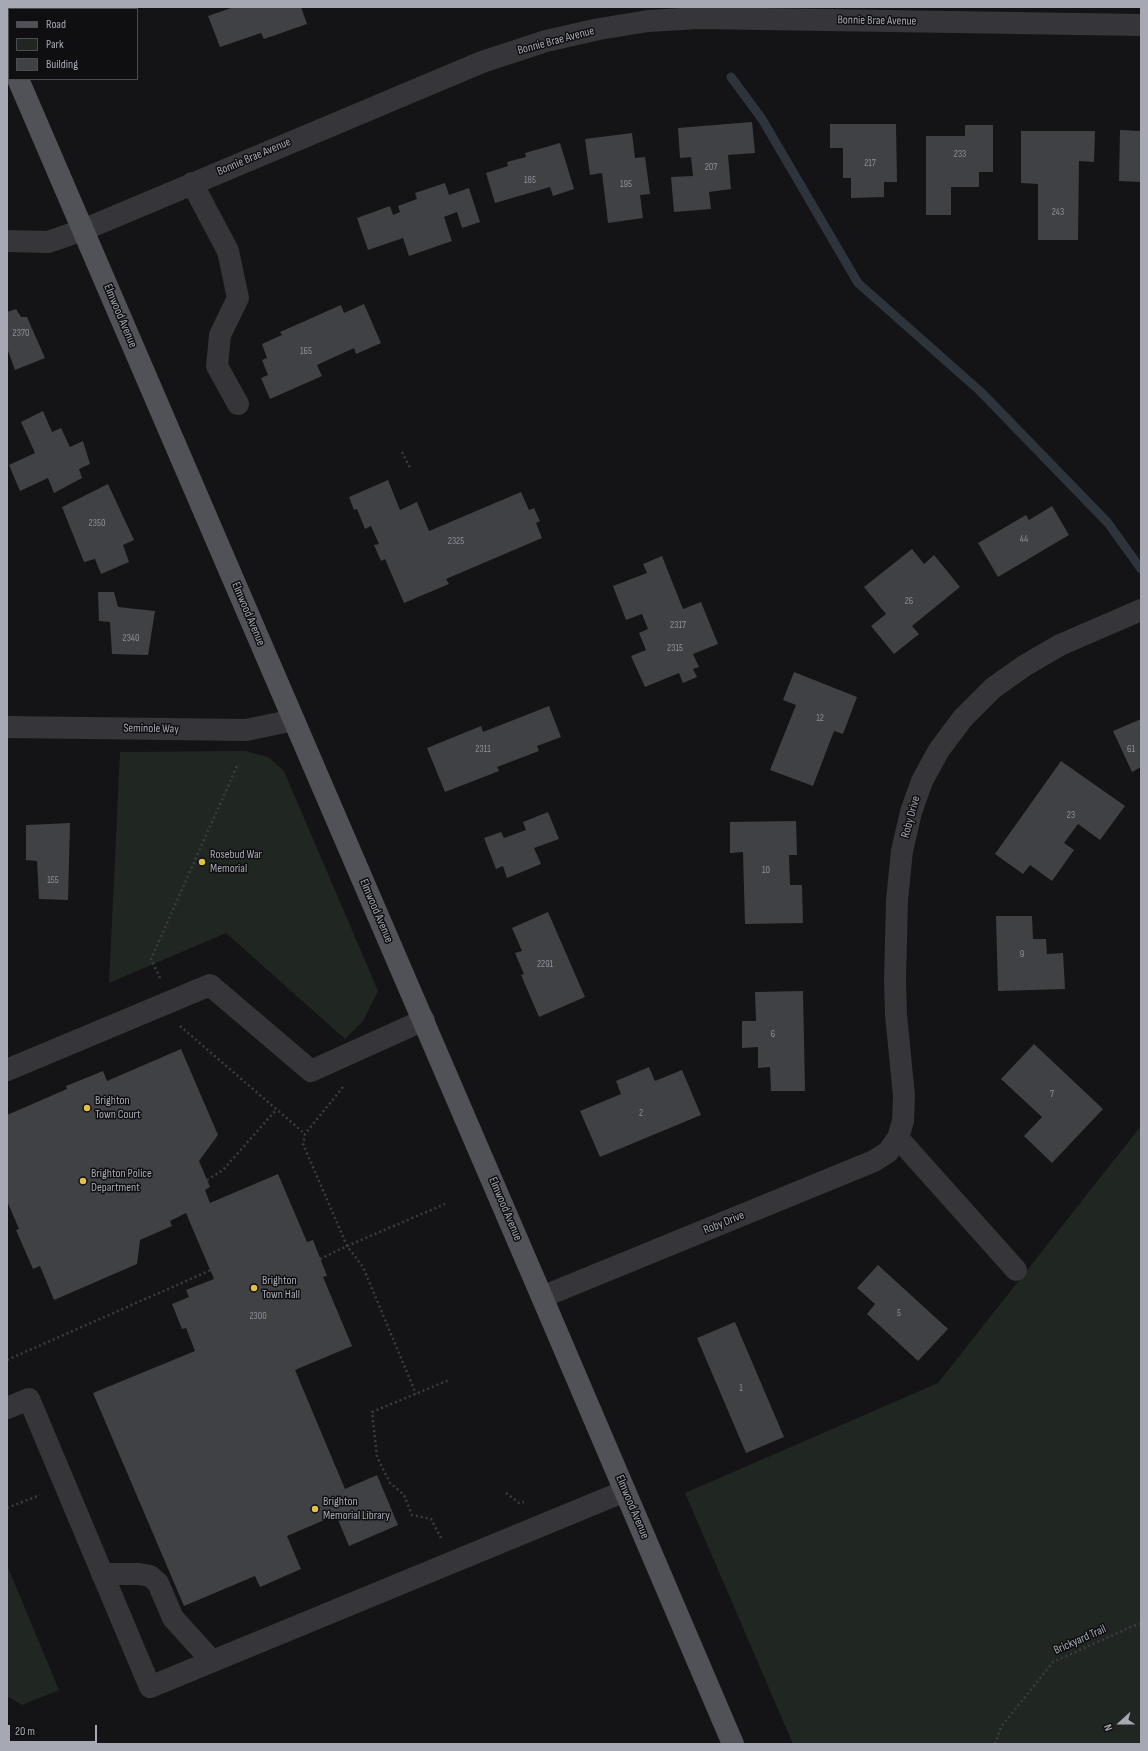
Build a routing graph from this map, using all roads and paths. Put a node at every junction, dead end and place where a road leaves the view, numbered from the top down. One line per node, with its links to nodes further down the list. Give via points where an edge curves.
1 (1141, 25): 3 (street, Bonnie Brae Avenue, via 699,18 600,29 546,41 482,62)
2 (18, 80): 4 (main road, Elmwood Avenue)
3 (192, 183): 4 (street, Bonnie Brae Avenue); 6 (street, via 228,251 238,298 220,335 218,366)
4 (83, 230): 5 (street, Bonnie Brae Avenue, via 48,242); 10 (main road, Elmwood Avenue)
5 (7, 241)
6 (238, 404)
7 (402, 452): 8 (path)
8 (410, 468)
9 (1141, 610): 20 (street, Roby Drive, via 1060,644 993,688 963,718 939,750 922,780 910,812 902,851 897,900 896,1015 904,1096 903,1121)
10 (294, 720): 11 (street, Seminole Way, via 246,730); 14 (main road, Elmwood Avenue)
11 (7, 726)
12 (237, 766): 13 (path, via 151,959)
13 (170, 1001): 14 (street, via 210,985 311,1071); 16 (street)
14 (424, 1020): 27 (main road, Elmwood Avenue)
15 (177, 1024): 18 (path)
16 (7, 1070)
17 (328, 1107): 19 (path)
18 (276, 1110): 19 (path); 21 (path, via 222,1170)
19 (305, 1134): 23 (path, via 303,1144)
20 (898, 1138): 26 (street); 27 (street, Roby Drive, via 888,1152 874,1161)
21 (207, 1180)
22 (445, 1204): 23 (path)
23 (347, 1246): 24 (path); 30 (path, via 363,1267)
24 (320, 1259)
25 (211, 1270): 28 (path)
26 (1016, 1270)
27 (542, 1297): 33 (main road, Elmwood Avenue)
28 (7, 1360)
29 (449, 1380): 30 (path)
30 (416, 1394): 37 (path, via 372,1412 377,1457 390,1483 404,1494 412,1515 431,1519)
31 (7, 1408): 32 (street, via 29,1400)
32 (64, 1485): 36 (path); 38 (street)
33 (625, 1491): 40 (street); 41 (main road, Elmwood Avenue)
34 (506, 1493): 35 (path, via 519,1503)
35 (526, 1502)
36 (7, 1508)
37 (442, 1538)
38 (102, 1574): 40 (street, via 150,1576 158,1583 173,1618); 40 (street, via 150,1687)
39 (1141, 1624): 42 (path, Brickyard Trail, via 1052,1662 1001,1727)
40 (212, 1661)
41 (733, 1744)
42 (995, 1744)

